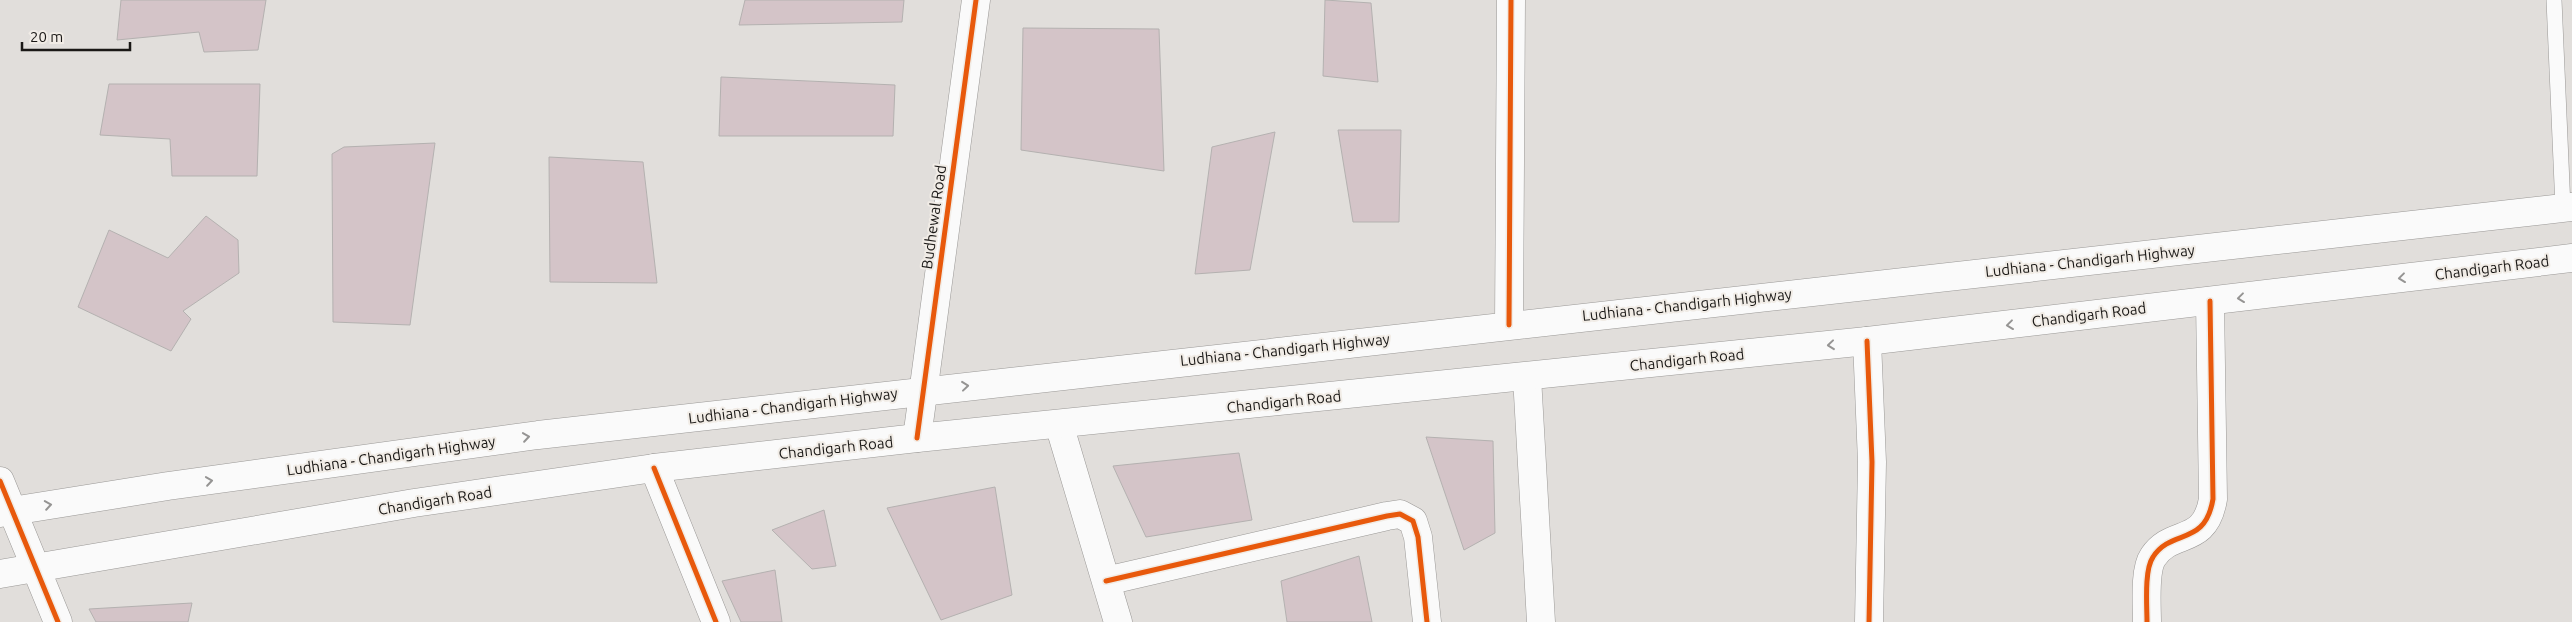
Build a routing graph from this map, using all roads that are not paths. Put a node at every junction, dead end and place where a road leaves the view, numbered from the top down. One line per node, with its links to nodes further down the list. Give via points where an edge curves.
1 (976, 0): 10 (main road, Budhewal Road)
2 (1512, 0): 7 (main road)
3 (2554, 0): 4 (lane)
4 (2567, 207): 7 (main road, Ludhiana - Chandigarh Highway)
5 (2572, 258): 6 (main road, Chandigarh Road, one-way to 6)
6 (2210, 301): 8 (main road, Chandigarh Road, one-way to 8); 25 (main road, via 2214,500 2210,517 2201,528 2164,547 2152,558 2148,574)
7 (1508, 325): 10 (main road, Ludhiana - Chandigarh Highway, one-way to 7)
8 (1868, 341): 9 (main road, Chandigarh Road, one-way to 9); 24 (main road, via 1872,462)
9 (1527, 377): 11 (main road, Chandigarh Road); 23 (main road)
10 (923, 390): 12 (main road, Budhewal Road); 15 (main road, Ludhiana - Chandigarh Highway, one-way to 10, via 168,486 538,435)
11 (1059, 424): 12 (main road, Chandigarh Road); 18 (main road)
12 (917, 438): 13 (main road, Chandigarh Road)
13 (654, 468): 16 (main road, Chandigarh Road, via 414,503); 20 (main road)
14 (0, 481): 15 (main road)
15 (6, 512): 16 (main road)
16 (37, 568): 17 (main road, Chandigarh Road); 19 (main road)
17 (0, 574)
18 (1106, 582): 21 (main road); 22 (main road, via 1400,514 1413,521 1418,537)
19 (58, 622)
20 (716, 622)
21 (1118, 622)
22 (1427, 622)
23 (1542, 622)
24 (1869, 622)
25 (2147, 622)

